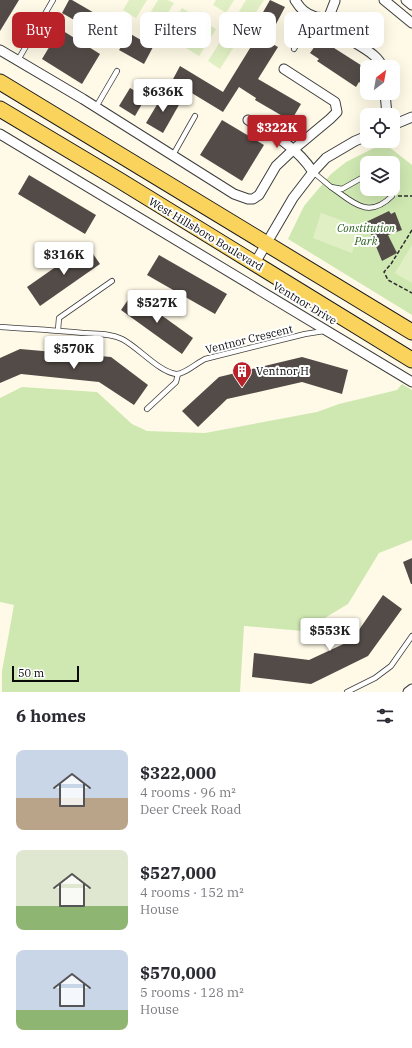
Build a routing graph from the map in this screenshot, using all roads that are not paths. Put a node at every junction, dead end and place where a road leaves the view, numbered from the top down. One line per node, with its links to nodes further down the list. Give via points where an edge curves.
1 (53, 0): 12 (lane)
2 (295, 0): 7 (street)
3 (335, 0): 8 (street)
4 (384, 0): 9 (street)
5 (406, 0): 6 (street)
6 (412, 5)
7 (304, 12)
8 (331, 12)
9 (412, 23)
10 (363, 48): 13 (street)
11 (0, 50): 12 (street)
12 (18, 60): 17 (street)
13 (379, 60)
14 (284, 69): 25 (street, via 336,102 337,107 337,112 330,119)
15 (117, 71): 17 (lane)
16 (1, 83): 31 (main road)
17 (96, 107): 26 (street)
18 (0, 109): 32 (main road, West Hillsboro Boulevard)
19 (195, 116): 26 (lane)
20 (412, 117): 22 (street)
21 (248, 120): 25 (street)
22 (400, 122)
23 (0, 134): 36 (street, Ventnor Drive)
24 (360, 139): 27 (street, via 326,158)
25 (294, 149): 26 (street, via 276,166 254,199 234,194); 27 (street)
26 (173, 155)
27 (313, 172): 29 (lane); 31 (street, via 293,198)
28 (360, 179): 29 (lane, via 342,189)
29 (331, 187): 30 (lane, via 355,204 370,209 383,205)
30 (392, 196)
31 (267, 243): 32 (street); 37 (main road)
32 (255, 263): 38 (main road, West Hillsboro Boulevard)
33 (112, 281): 35 (lane, via 59,318)
34 (0, 327): 35 (lane)
35 (58, 330): 39 (lane, via 122,339 161,368)
36 (326, 330): 39 (lane, Ventnor Crescent, via 205,359); 40 (street, Ventnor Drive)
37 (412, 332)
38 (412, 360)
39 (178, 374): 41 (lane, via 176,382)
40 (412, 382)
41 (147, 409)
42 (412, 636): 44 (lane, via 391,666)
43 (412, 689): 45 (street)
44 (348, 692)
45 (408, 692)

